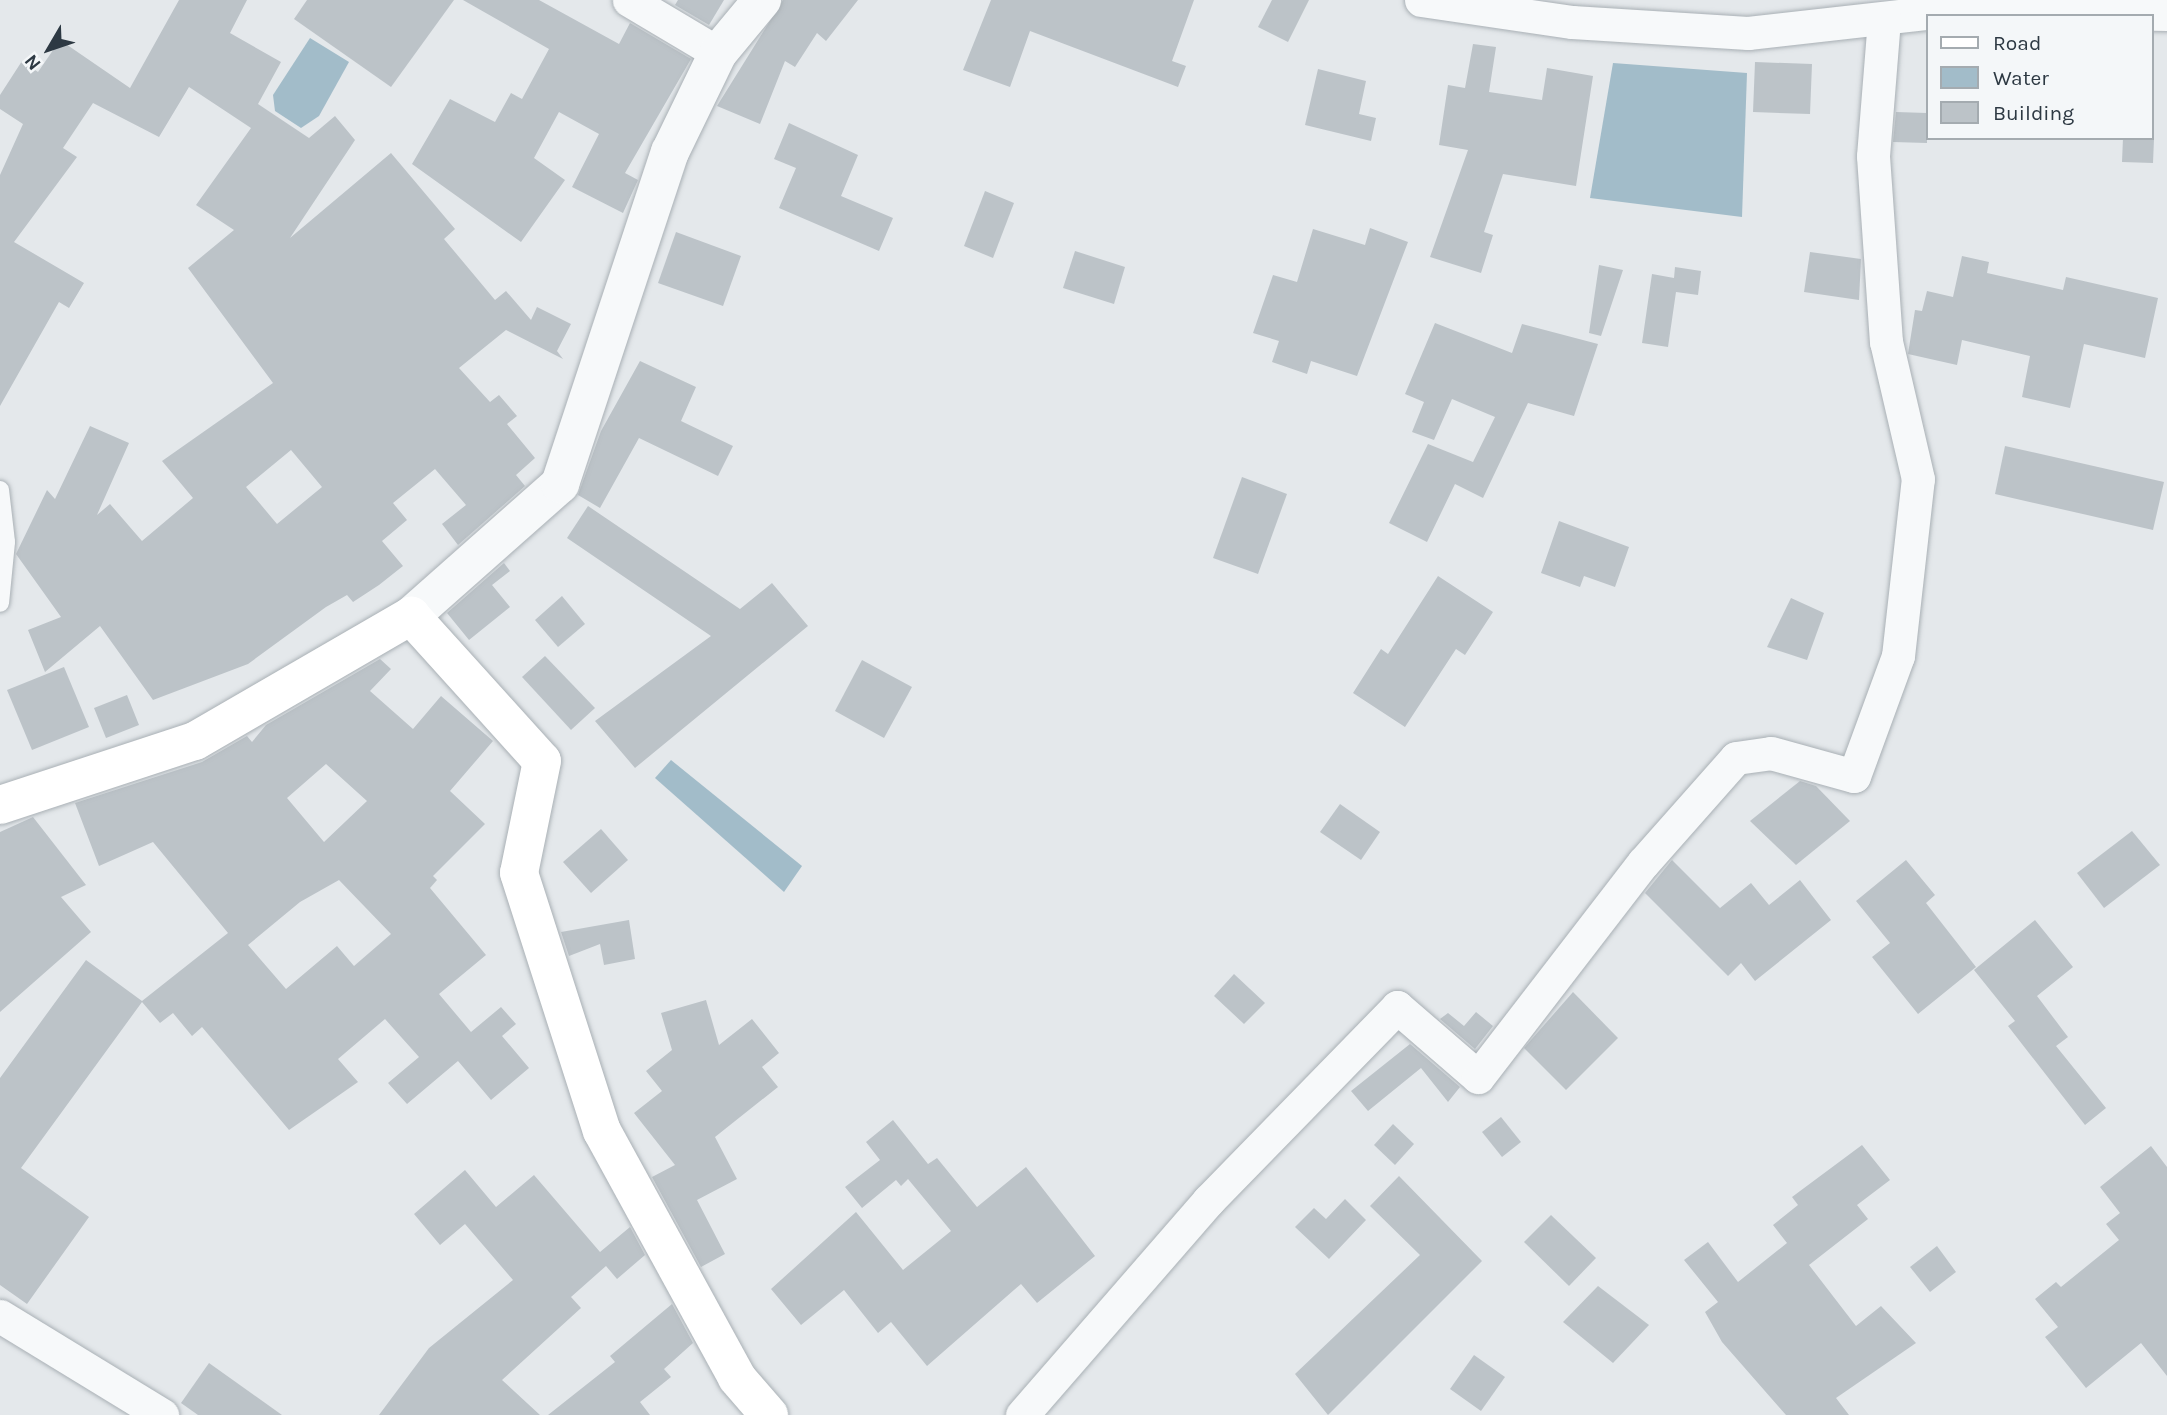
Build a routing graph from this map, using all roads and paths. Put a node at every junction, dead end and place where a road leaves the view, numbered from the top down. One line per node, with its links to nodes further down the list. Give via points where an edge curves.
1 (629, 0): 6 (street)
2 (762, 0): 6 (street)
3 (1421, 0): 5 (street, via 1572,22 1748,33)
4 (2167, 14): 5 (street, via 1954,10)
5 (1884, 18): 14 (street, via 1873,156 1886,342 1918,479 1898,656 1854,776 1771,753 1736,758 1643,863 1478,1077 1397,1007 1208,1201)
6 (718, 53): 9 (street, via 670,152 561,484)
7 (0, 490): 8 (lane, via 6,542)
8 (0, 603)
9 (411, 617): 10 (main road, via 195,741); 13 (main road, via 542,761 519,873 603,1131 737,1378)
10 (0, 805)
11 (0, 1316): 12 (street)
12 (162, 1415)
13 (769, 1415)
14 (1022, 1415)

